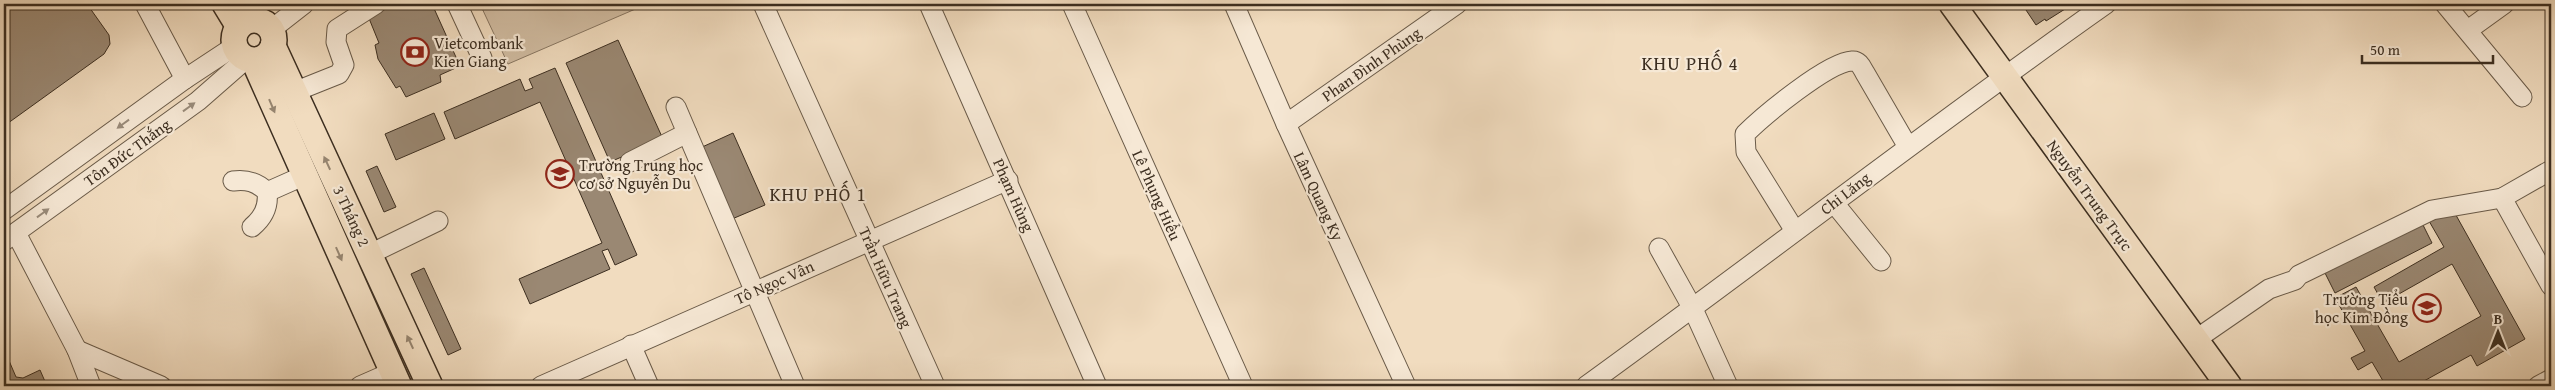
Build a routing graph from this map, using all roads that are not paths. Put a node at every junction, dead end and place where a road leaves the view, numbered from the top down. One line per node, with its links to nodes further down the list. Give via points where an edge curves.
1 (145, 4): 19 (street)
2 (225, 4): 16 (main road, 3 Tháng 2)
3 (304, 4): 16 (street)
4 (376, 4): 20 (street, via 337,29 336,42 344,65 339,74)
5 (457, 4): 17 (street)
6 (763, 4): 39 (street, Trần Hữu Trang)
7 (929, 4): 29 (street, Phạm Hùng)
8 (1072, 4): 60 (street, Lê Phụng Hiểu)
9 (1234, 4): 23 (street, Lâm Quang Ky)
10 (1456, 4): 23 (street, Phan Đình Phùng)
11 (1952, 4): 18 (main road, Nguyễn Trung Trực)
12 (2106, 4): 18 (street, Chi Lăng)
13 (2445, 4): 15 (street)
14 (2504, 4): 15 (street)
15 (2468, 30): 21 (street)
16 (253, 37): 19 (street, Tôn Đức Thắng); 20 (main road, 3 Tháng 2); 28 (main road, 3 Tháng 2, one-way to 28); 38 (street, Tôn Đức Thắng, one-way to 16, via 198,101)
17 (482, 58)
18 (2003, 76): 25 (street, Chi Lăng); 46 (main road, Nguyễn Trung Trực)
19 (184, 79): 34 (street, Tôn Đức Thắng, one-way to 34)
20 (294, 92): 41 (main road, 3 Tháng 2, one-way to 20)
21 (2522, 97)
22 (676, 107): 24 (street)
23 (1286, 124): 61 (street, Lâm Quang Ky)
24 (687, 132): 26 (street); 44 (street)
25 (1908, 146): 33 (street, Chi Lăng); 37 (street, via 1858,62 1853,60 1839,65 1766,113 1745,134 1746,152)
26 (630, 162)
27 (2551, 170): 32 (street)
28 (303, 176): 31 (street); 49 (main road, 3 Tháng 2, one-way to 49)
29 (1008, 180): 39 (street, Tô Ngọc Vân); 59 (street, Phạm Hùng)
30 (233, 181): 31 (street, via 256,183)
31 (267, 192): 36 (street, via 262,219)
32 (2502, 198): 43 (street); 46 (street, via 2432,210 2299,275 2295,280 2269,289)
33 (1834, 203): 37 (street, Chi Lăng); 42 (street)
34 (5, 206)
35 (438, 221): 41 (street)
36 (252, 227)
37 (1795, 232): 45 (street, Chi Lăng)
38 (10, 237): 48 (street)
39 (869, 240): 44 (street, Tô Ngọc Vân); 58 (street, Trần Hữu Trang)
40 (1659, 248): 45 (street)
41 (370, 254): 54 (main road, 3 Tháng 2, one-way to 41)
42 (1881, 262)
43 (2551, 286)
44 (754, 290): 47 (street, Tô Ngọc Vân); 57 (street)
45 (1693, 309): 62 (street, Chi Lăng); 63 (street)
46 (2195, 340): 64 (main road, Nguyễn Trung Trực)
47 (631, 345): 55 (street, Tô Ngọc Vân); 56 (street)
48 (77, 350): 51 (street); 52 (street)
49 (395, 379): 53 (street)
50 (2551, 379): 65 (street)
51 (91, 386)
52 (161, 386)
53 (360, 386)
54 (430, 386)
55 (541, 386)
56 (649, 386)
57 (795, 386)
58 (935, 386)
59 (1097, 386)
60 (1243, 386)
61 (1406, 386)
62 (1586, 386)
63 (1728, 386)
64 (2229, 386)
65 (2538, 386)

